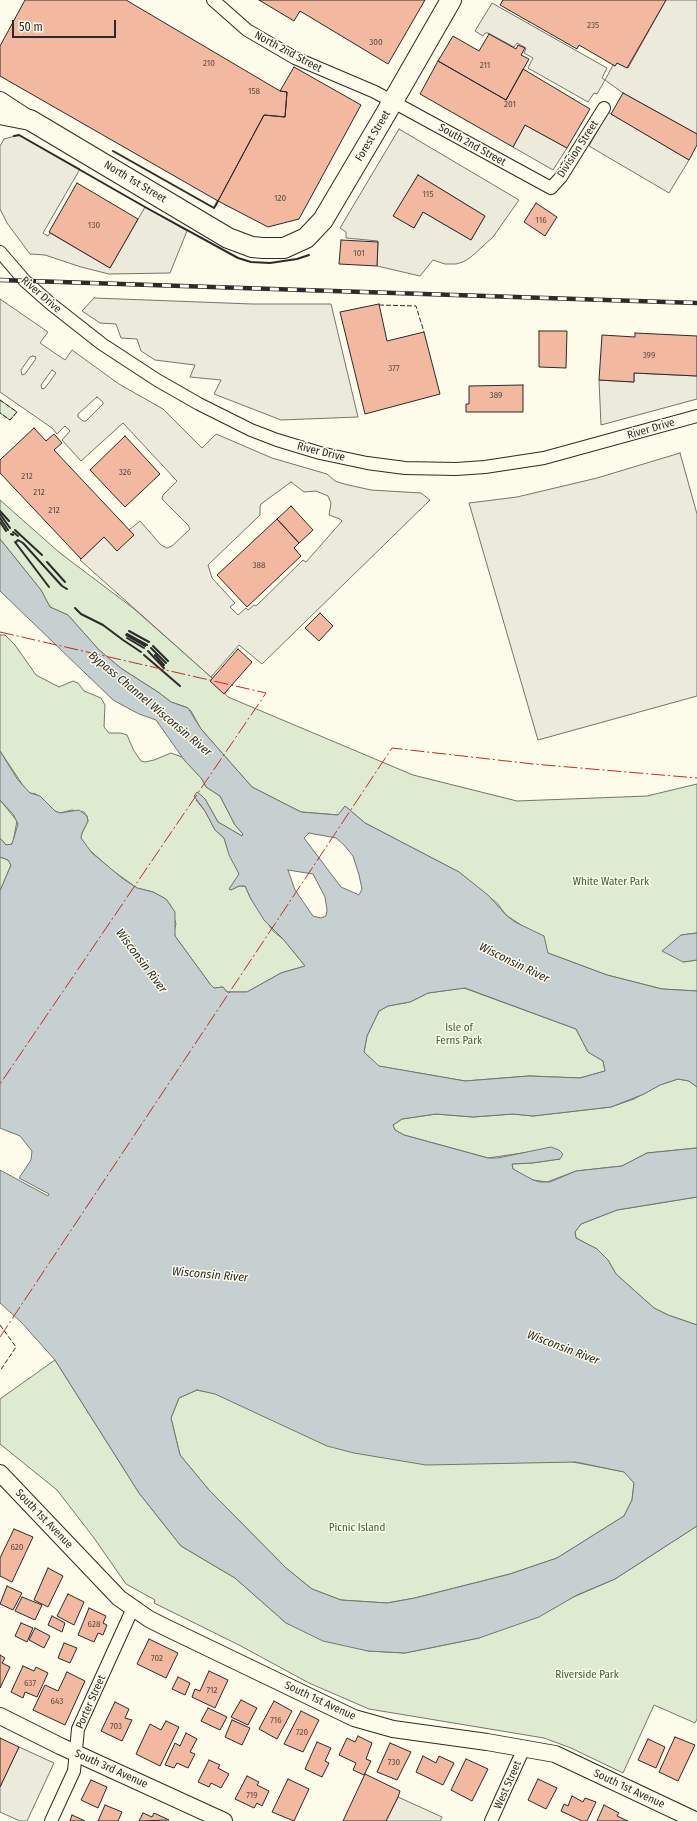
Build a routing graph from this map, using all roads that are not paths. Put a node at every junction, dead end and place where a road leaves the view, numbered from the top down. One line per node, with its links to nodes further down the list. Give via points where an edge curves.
1 (213, 0): 4 (street, North 2nd Street, via 247,30 295,58)
2 (451, 0): 4 (main road, Forest Street)
3 (0, 101): 7 (main road, North 1st Street)
4 (393, 102): 8 (street, South 2nd Street); 9 (main road, Forest Street, via 335,201 314,230 298,242 284,248)
5 (604, 108): 8 (street, Division Street, via 562,177)
6 (0, 114): 7 (main road)
7 (30, 120): 9 (main road, North 1st Street, via 228,238 252,247)
8 (551, 188)
9 (274, 248)
10 (0, 252): 11 (street, River Drive, via 25,281 58,310 102,344 157,380 251,430 320,453 372,464 409,468 491,467 574,451)
11 (697, 416)
12 (0, 1473): 13 (street, South 1st Avenue, via 119,1598)
13 (133, 1608): 15 (street, South 1st Avenue, via 167,1628 354,1718 393,1729); 16 (street, Porter Street, via 78,1730)
14 (0, 1716): 16 (street, South 3rd Avenue)
15 (524, 1748): 19 (street, West Street); 20 (street, South 1st Avenue, via 555,1754)
16 (77, 1754): 17 (street, Porter Street, via 74,1770); 18 (street, South 3rd Avenue)
17 (51, 1821)
18 (224, 1821)
19 (491, 1821)
20 (697, 1821)

